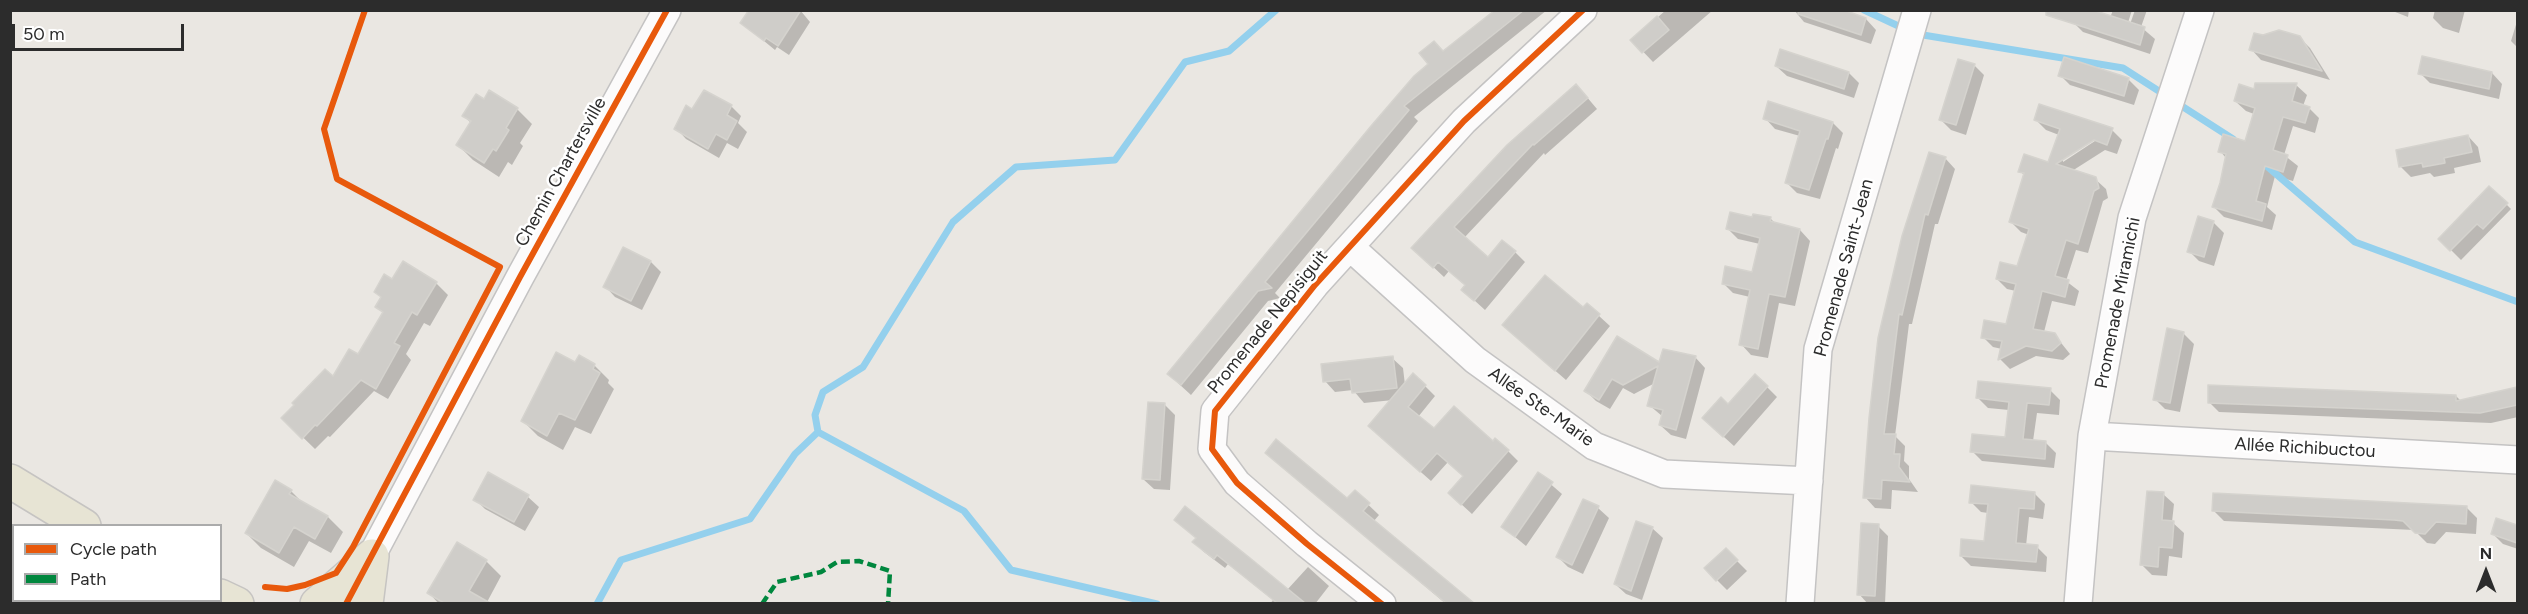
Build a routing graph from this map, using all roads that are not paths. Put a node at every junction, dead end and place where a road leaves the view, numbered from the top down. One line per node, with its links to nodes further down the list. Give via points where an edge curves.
1 (667, 10): 11 (street, Chemin Chartersville)
2 (1583, 10): 5 (street, Promenade Nepisiguit, via 1464,121)
3 (1917, 10): 9 (street, Promenade Saint-Jean, via 1818,349)
4 (2200, 10): 6 (street, Promenade Miramichi, via 2132,218)
5 (1350, 246): 9 (street, Allée Ste-Marie, via 1475,360 1594,446 1664,474); 17 (street, Promenade Nepisiguit, via 1215,411 1212,449 1237,483)
6 (2092, 436): 7 (street, Allée Richibuctou); 19 (street, Promenade Miramichi)
7 (2517, 460)
8 (10, 481): 10 (main road)
9 (1809, 481): 18 (street, Promenade Saint-Jean)
10 (82, 524)
11 (372, 556): 14 (main road); 15 (street, Chemin Chartersville); 16 (main road)
12 (222, 597): 13 (main road)
13 (237, 603)
14 (317, 603)
15 (346, 603)
16 (366, 603)
17 (1382, 603)
18 (1800, 603)
19 (2078, 603)

